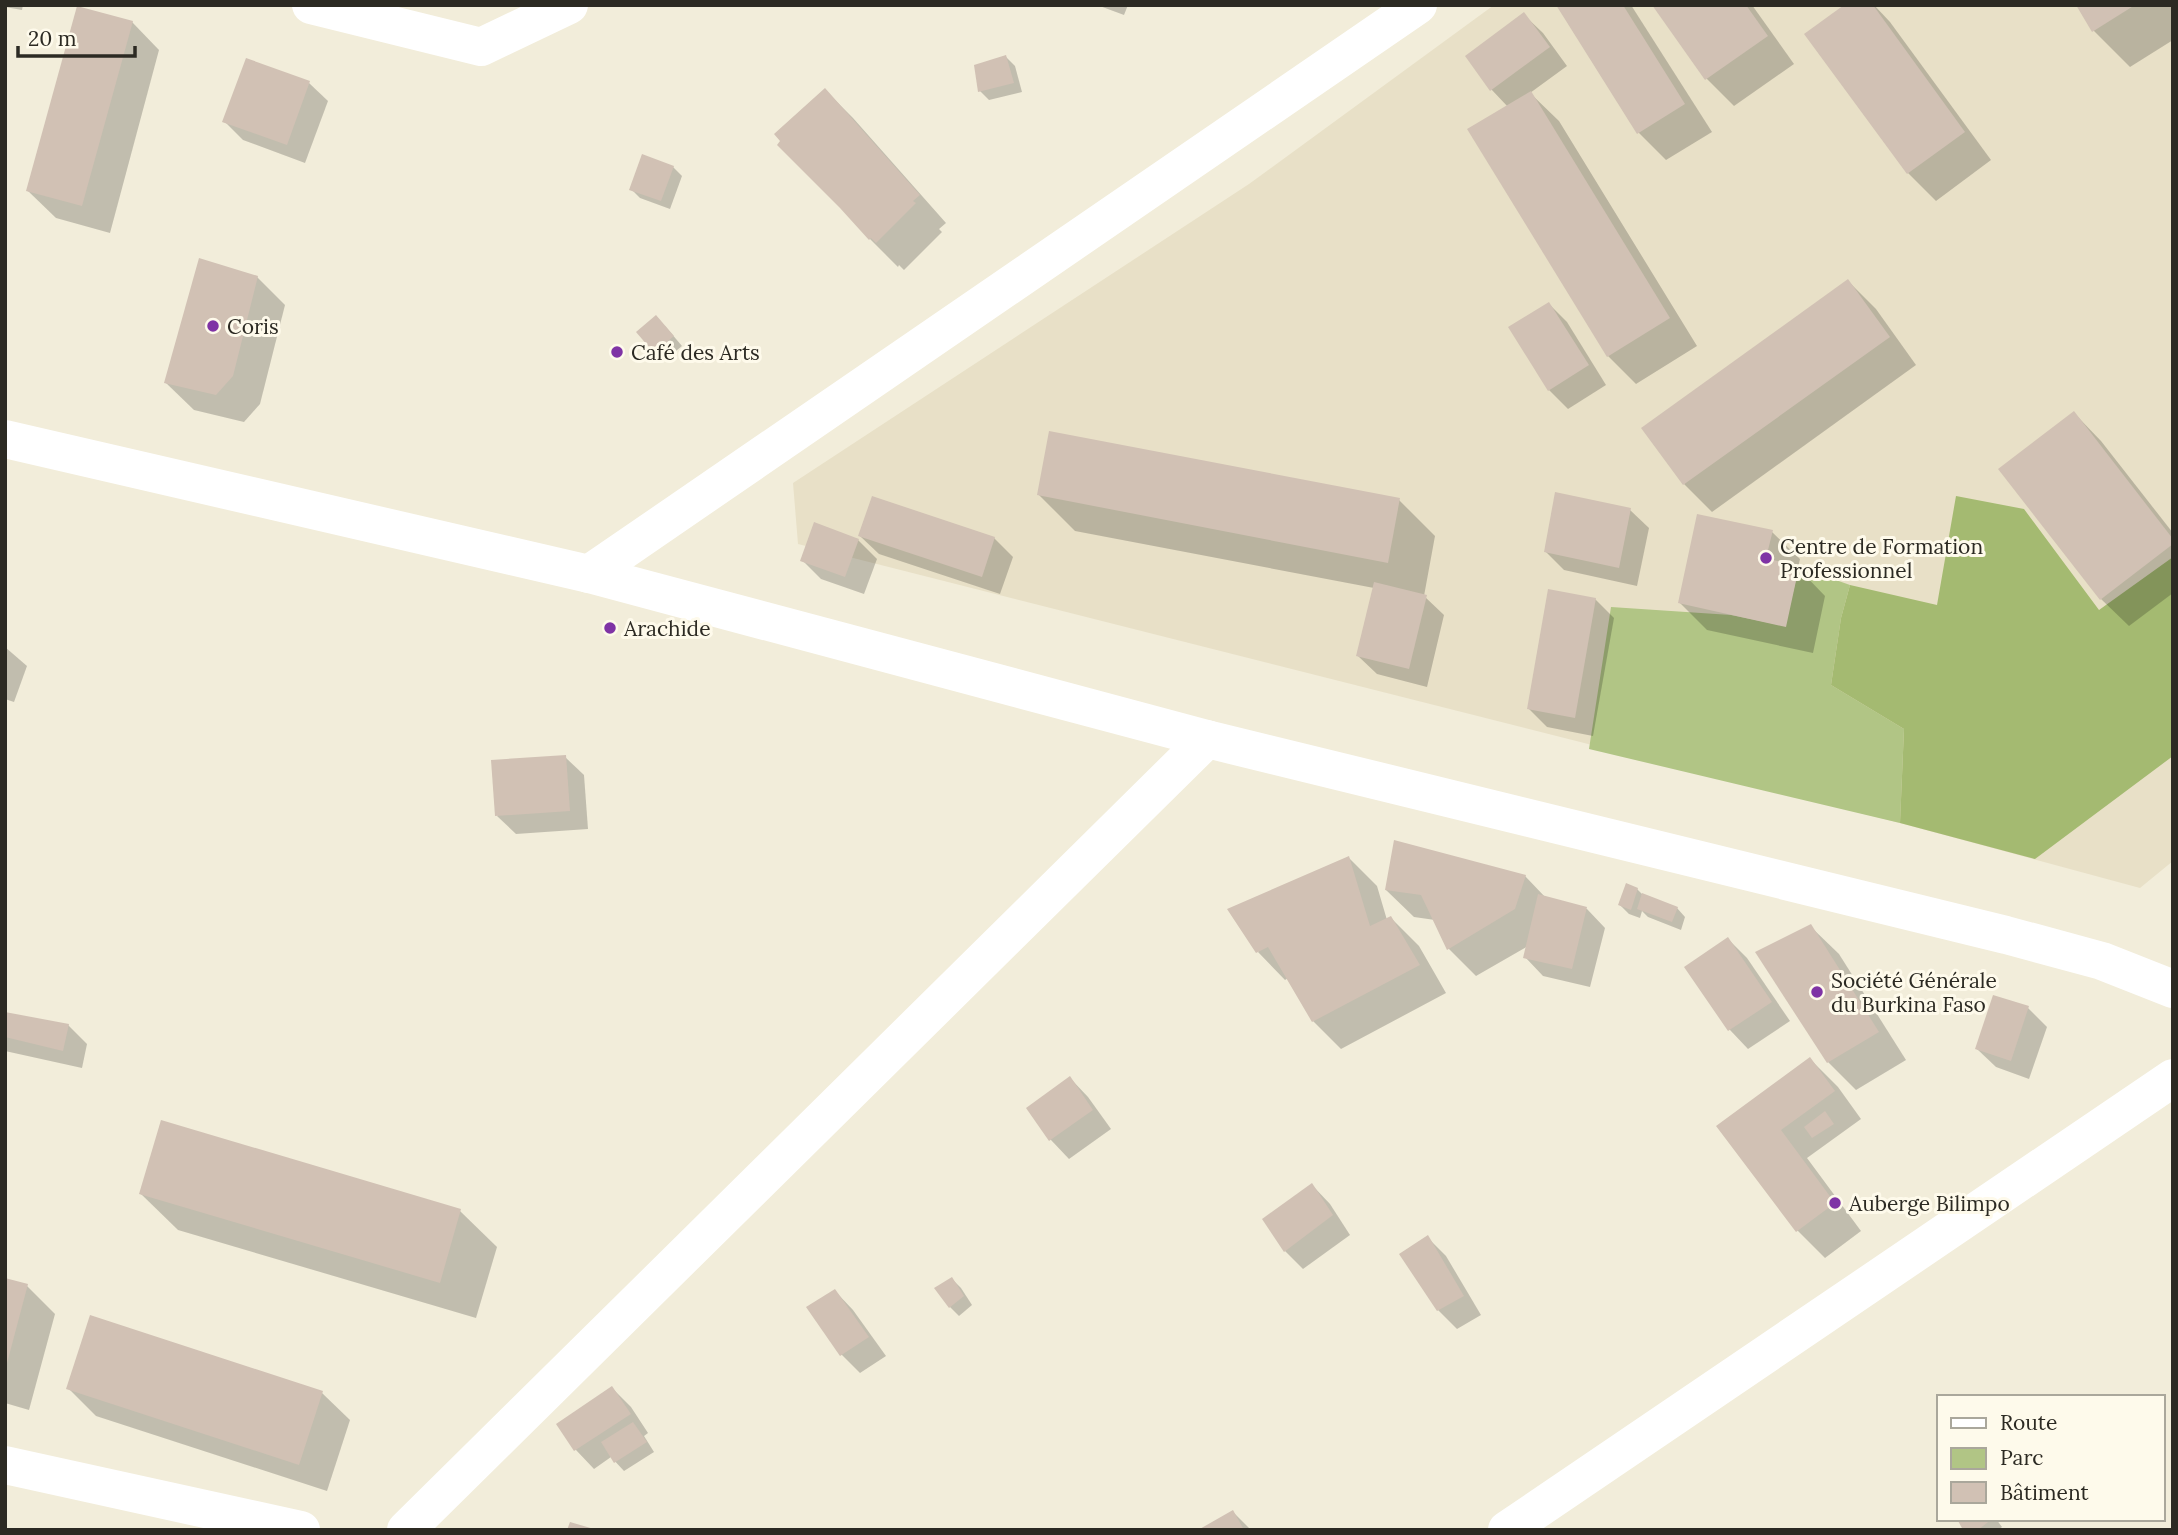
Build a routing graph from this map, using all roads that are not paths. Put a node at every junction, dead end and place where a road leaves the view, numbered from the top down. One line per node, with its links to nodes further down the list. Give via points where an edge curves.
1 (311, 5): 2 (main road, via 481,47)
2 (569, 5)
3 (1418, 5): 5 (main road)
4 (5, 439): 5 (main road)
5 (589, 573): 6 (main road)
6 (1207, 739): 7 (main road, via 2006,935 2102,961); 11 (main road)
7 (2173, 989)
8 (2173, 1078): 12 (main road)
9 (5, 1465): 10 (main road)
10 (301, 1530)
11 (406, 1530)
12 (1507, 1530)

